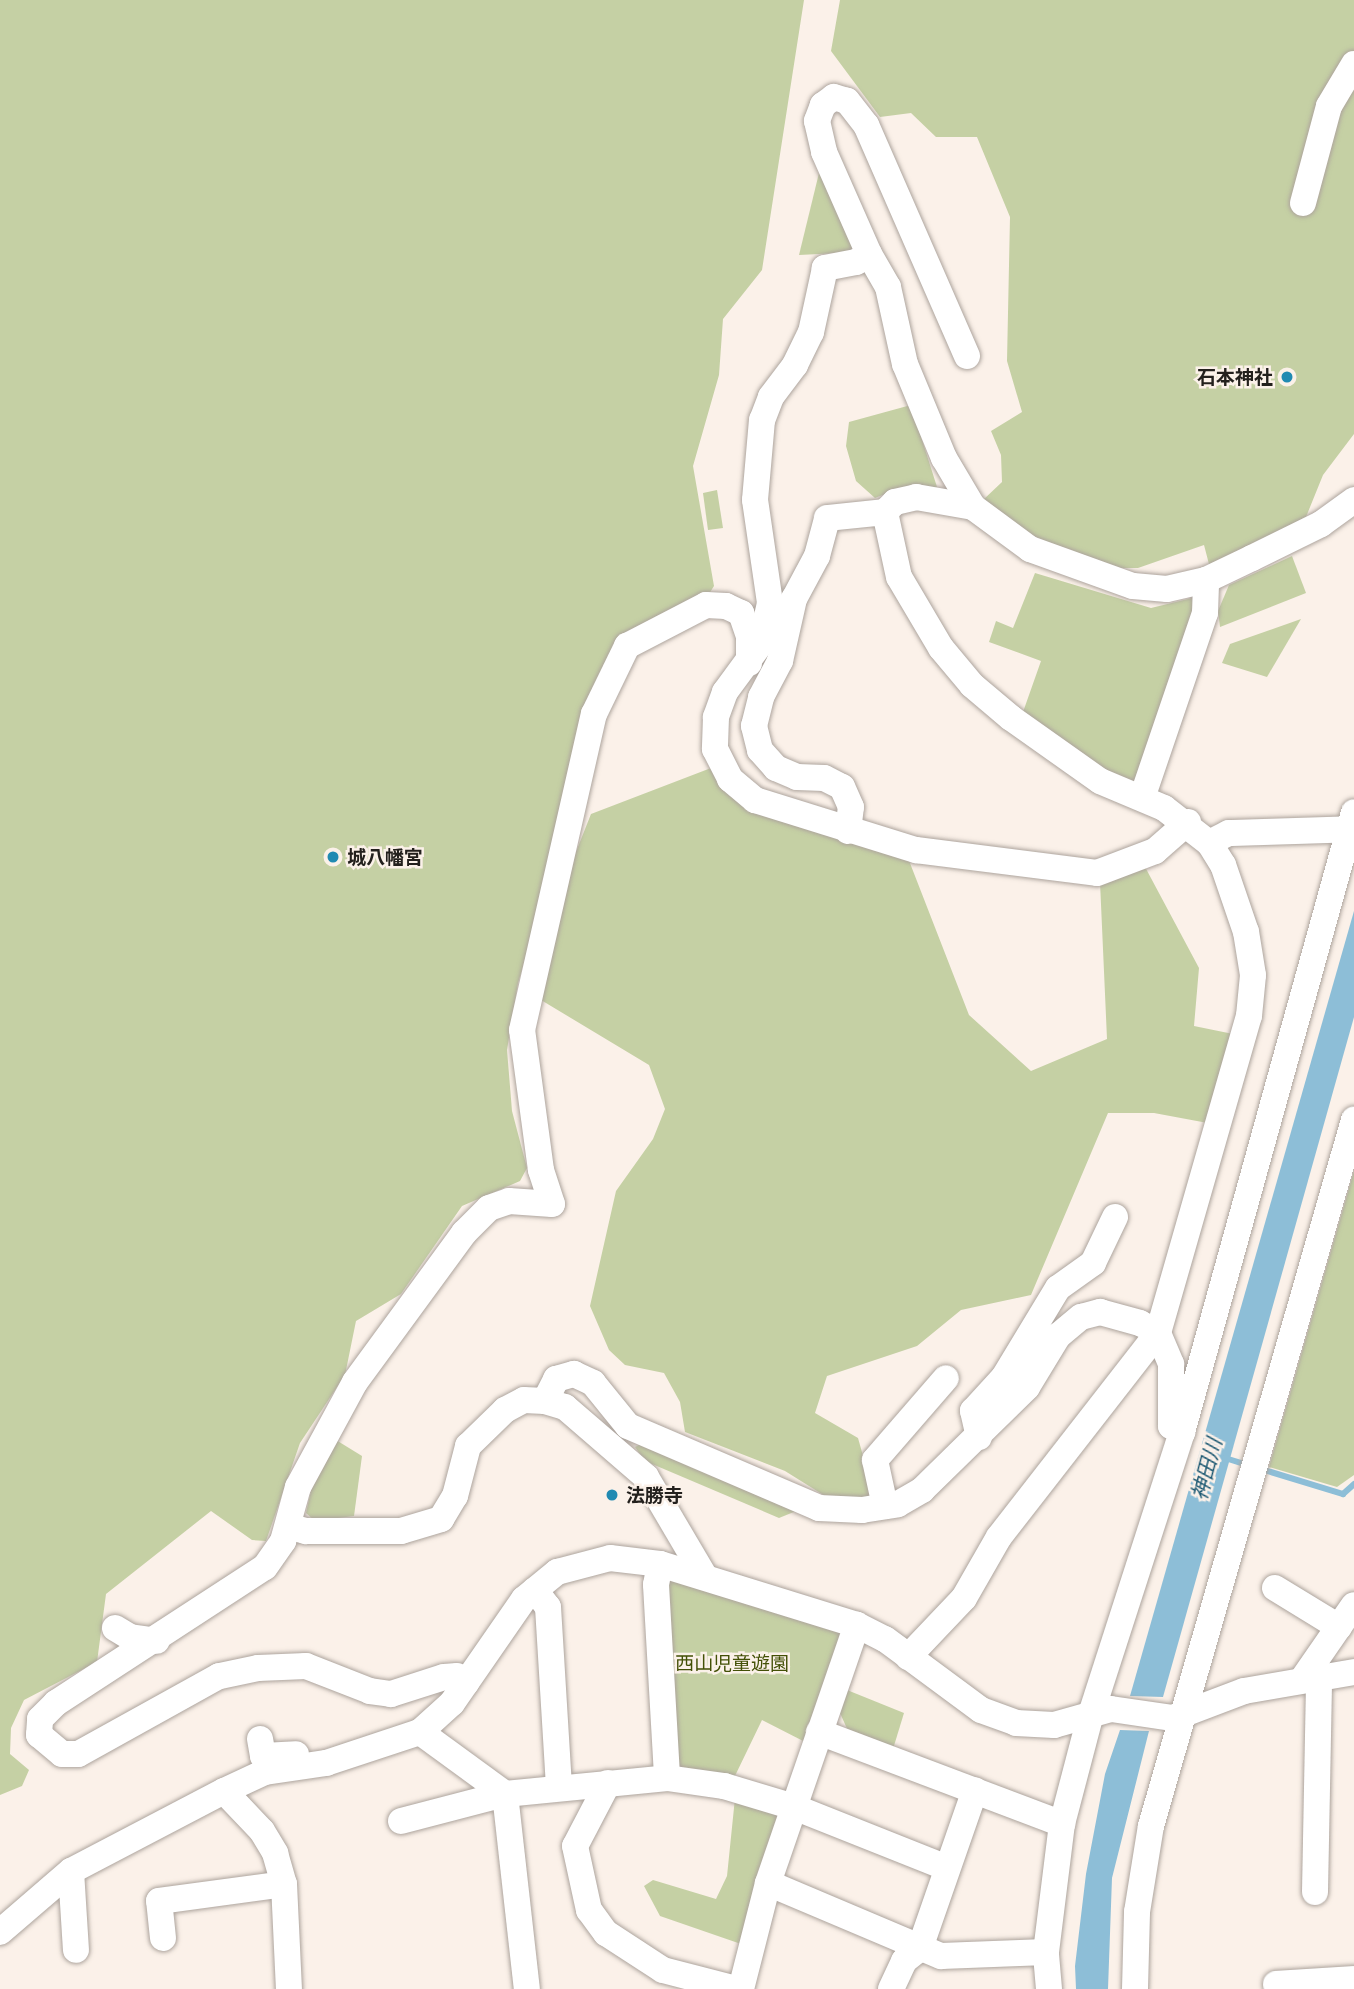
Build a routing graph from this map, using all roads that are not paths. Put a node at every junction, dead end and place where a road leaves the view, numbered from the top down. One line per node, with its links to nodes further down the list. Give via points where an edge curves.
1 (1354, 64): 2 (street, via 1329,106)
2 (1303, 202)
3 (869, 254): 4 (street, via 824,152 817,121 823,104 834,97 847,101 866,125); 6 (street, via 888,287 915,397); 9 (street, via 856,262 825,268 811,332 762,420 755,500 770,603 761,643)
4 (967, 356)
5 (1354, 500): 8 (street, via 1321,524)
6 (973, 507): 7 (street, via 916,497 895,502); 8 (street, via 1030,549 1133,586 1167,589)
7 (885, 512): 10 (street, via 899,577 941,648 972,685 1100,781); 13 (street, via 827,518 817,556 794,600 780,661 761,697 754,726 760,750 776,768 797,776 824,778 842,787 852,807)
8 (1206, 580): 10 (street, via 1205,613)
9 (749, 663): 13 (street, via 725,692 716,717 715,749 730,779 755,800); 23 (street, via 749,636 741,613 726,606 706,605 627,646 594,714 522,1030 541,1170 552,1204 531,1200 489,1208 464,1233 355,1382 298,1487)
10 (1142, 797): 11 (street)
11 (1188, 822): 13 (street, via 1155,851 1097,873 916,850); 14 (street)
12 (1352, 824): 14 (street, via 1229,834); 20 (street)
13 (848, 831)
14 (1209, 843): 17 (street, via 1223,865 1246,932 1253,975 1249,1016)
15 (1354, 1120): 38 (street)
16 (1115, 1217): 21 (street, via 1093,1263 1058,1288 1004,1377 974,1411)
17 (1158, 1333): 20 (street, via 1171,1364 1171,1426); 21 (street, via 1100,1312 1081,1317 1058,1336 1027,1387); 33 (street, via 999,1537 964,1598)
18 (946, 1378): 22 (street, via 875,1460)
19 (545, 1401): 22 (street, via 556,1379 574,1374 593,1383 628,1426 819,1508); 23 (street, via 524,1401 505,1410 468,1446 455,1496 441,1519 401,1531); 25 (street, via 565,1407 646,1477)
20 (1182, 1432): 37 (street)
21 (979, 1437): 22 (street, via 922,1490)
22 (885, 1506)
23 (288, 1527): 32 (street, via 265,1567)
24 (660, 1564): 25 (street); 27 (street, via 610,1559 557,1572); 43 (street, via 656,1585)
25 (705, 1577): 29 (street)
26 (1275, 1588): 30 (street)
27 (536, 1590): 36 (street); 45 (street, via 548,1607)
28 (1354, 1605): 30 (street)
29 (856, 1625): 33 (street); 40 (street)
30 (1339, 1627): 35 (street)
31 (115, 1628): 32 (street, via 130,1637)
32 (157, 1641): 36 (street, via 46,1711 39,1735 62,1754 78,1754 221,1675 258,1668 306,1666 370,1691 391,1694 444,1677 457,1676)
33 (908, 1657): 37 (street, via 981,1710 1016,1723 1054,1725)
34 (1354, 1672): 35 (street)
35 (1310, 1679): 38 (street, via 1244,1691); 56 (street)
36 (466, 1683): 39 (street)
37 (1101, 1713): 38 (street); 51 (street)
38 (1178, 1717): 69 (street, via 1151,1826 1137,1912)
39 (420, 1732): 42 (street); 48 (street)
40 (819, 1732): 46 (street); 49 (street)
41 (260, 1739): 42 (street, via 263,1756 309,1753)
42 (314, 1765): 47 (street, via 265,1772)
43 (667, 1777): 44 (street); 49 (street, via 724,1786)
44 (608, 1783): 45 (street); 66 (street, via 576,1846 589,1910 606,1933 663,1970)
45 (559, 1786): 48 (street)
46 (975, 1790): 51 (street); 52 (street)
47 (224, 1791): 53 (street); 55 (street, via 262,1830)
48 (505, 1794): 50 (street); 65 (street)
49 (794, 1807): 52 (street); 54 (street)
50 (401, 1821)
51 (1062, 1824): 61 (street)
52 (947, 1868): 59 (street)
53 (71, 1871): 57 (street); 60 (street)
54 (768, 1883): 59 (street); 66 (street)
55 (284, 1884): 58 (street, via 159,1900); 64 (street)
56 (1315, 1892)
57 (0, 1933)
58 (163, 1938)
59 (920, 1948): 61 (street, via 941,1956); 67 (street, via 904,1961)
60 (76, 1950)
61 (1046, 1952): 68 (street)
62 (1354, 1979): 63 (street)
63 (1276, 1984)
64 (289, 1989)
65 (527, 1989)
66 (738, 1989)
67 (891, 1989)
68 (1049, 1989)
69 (1135, 1989)

